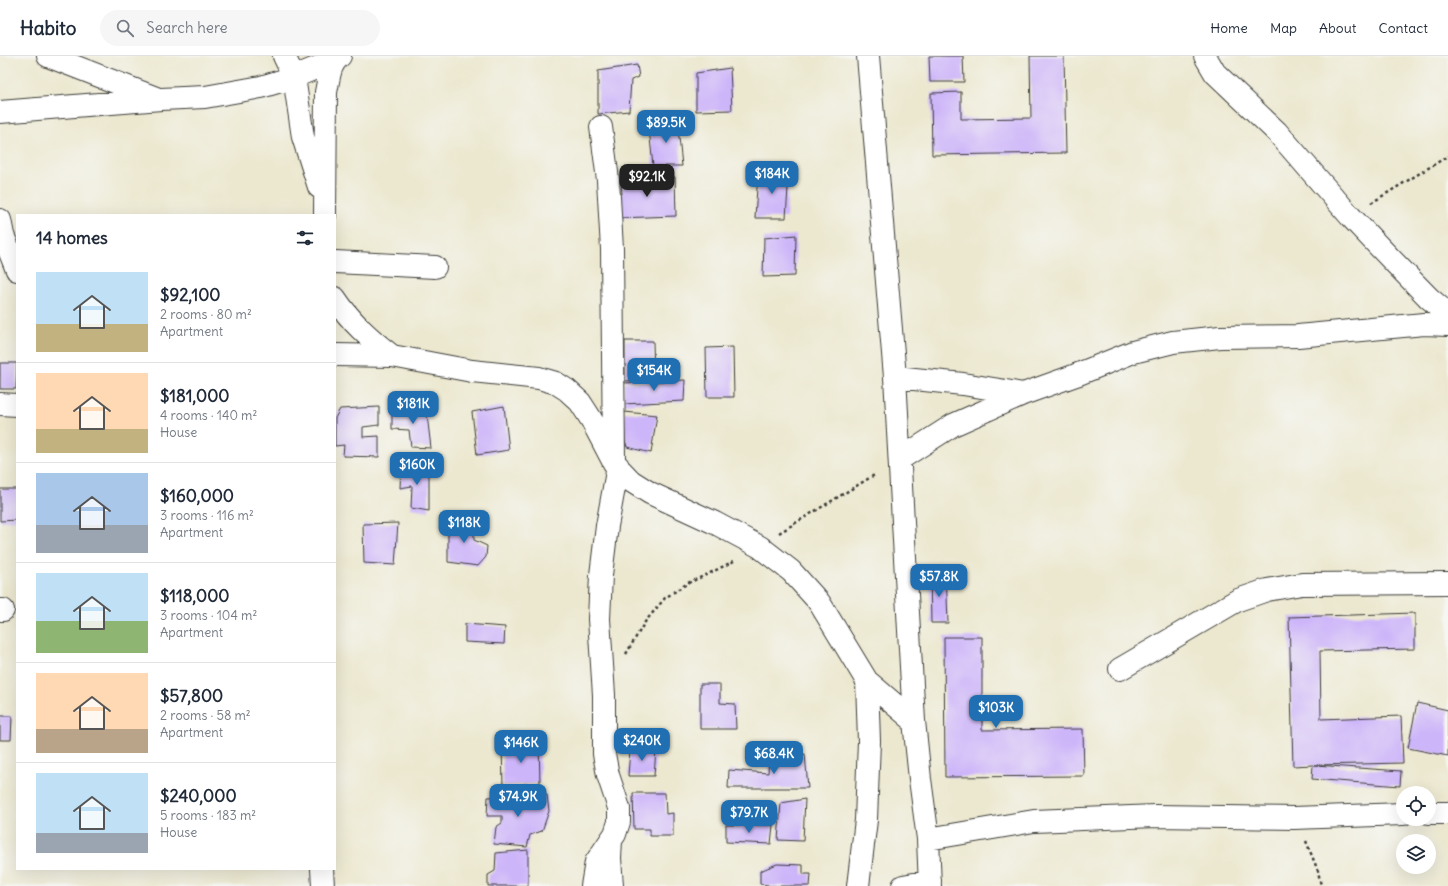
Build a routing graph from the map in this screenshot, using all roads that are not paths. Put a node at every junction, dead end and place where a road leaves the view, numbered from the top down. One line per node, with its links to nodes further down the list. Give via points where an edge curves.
1 (48, 56): 7 (street)
2 (284, 56): 6 (street)
3 (868, 56): 20 (street)
4 (1205, 56): 16 (street, via 1215,73 1277,132 1350,216 1414,283)
5 (338, 58): 6 (street); 10 (street, via 330,72 326,92)
6 (294, 77): 7 (street, via 261,87 205,98); 10 (street, via 304,137)
7 (161, 99): 8 (street)
8 (0, 112)
9 (601, 127): 25 (street, via 608,180 612,249)
10 (325, 209)
11 (0, 220): 13 (street)
12 (336, 262): 14 (street)
13 (16, 267)
14 (435, 267)
15 (336, 299): 19 (street, via 366,336)
16 (1448, 314)
17 (1448, 325): 21 (street, via 1424,324 1298,336 1220,337 1172,342 1133,352)
18 (336, 355): 19 (street)
19 (392, 356): 25 (street, via 465,370 539,378 556,383 580,402)
20 (895, 377): 21 (street, via 963,384); 24 (street)
21 (1023, 394): 24 (street, via 953,425)
22 (0, 404): 23 (street)
23 (16, 405)
24 (900, 459): 29 (street)
25 (616, 464): 28 (street, via 631,481 650,493 760,547 792,571 819,602); 34 (street, via 601,574 599,619 604,695 604,754 619,808 619,822)
26 (1448, 584): 27 (street, via 1302,584 1267,590 1238,600)
27 (1120, 668)
28 (866, 681): 29 (street); 40 (street, via 869,741 866,820)
29 (914, 721): 33 (street)
30 (1436, 813): 31 (street)
31 (1448, 813)
32 (1396, 814): 33 (street, via 1294,818 1155,816 1034,822)
33 (928, 839): 36 (street)
34 (611, 840): 38 (street, via 596,862); 39 (street)
35 (322, 870): 37 (street)
36 (930, 883): 41 (street)
37 (323, 886)
38 (592, 886)
39 (612, 886)
40 (858, 886)
41 (903, 886)

